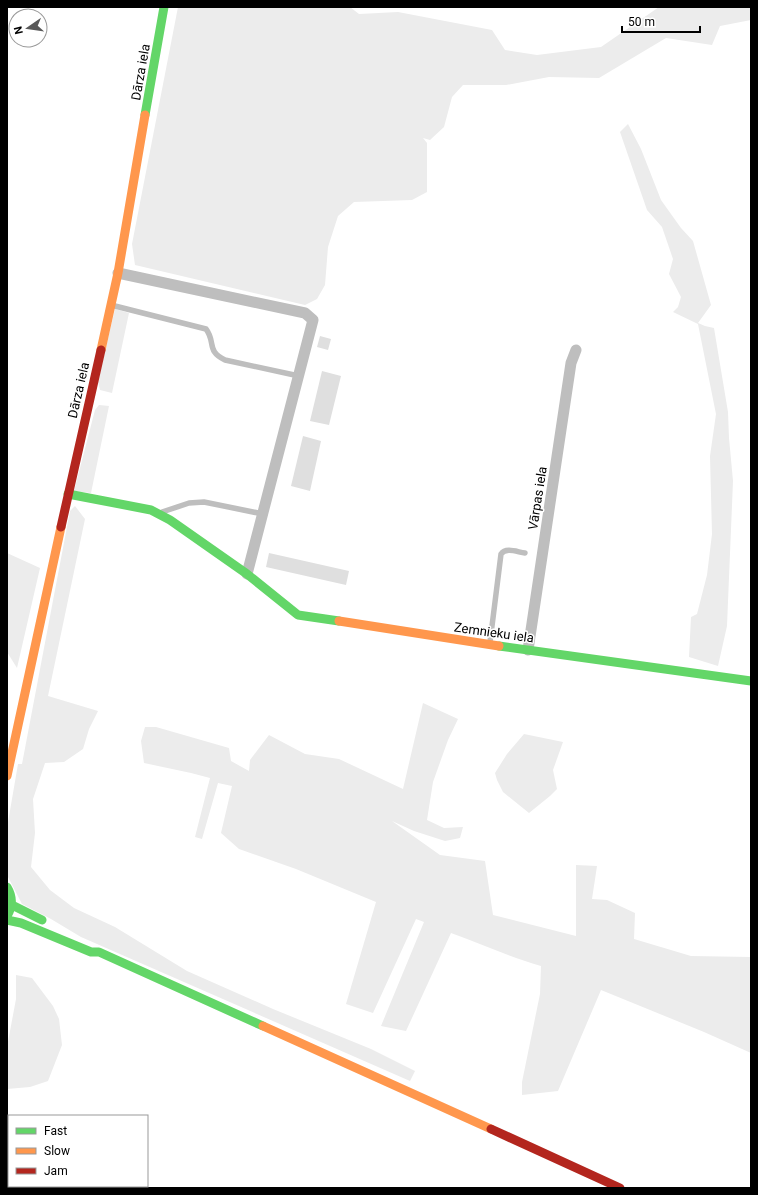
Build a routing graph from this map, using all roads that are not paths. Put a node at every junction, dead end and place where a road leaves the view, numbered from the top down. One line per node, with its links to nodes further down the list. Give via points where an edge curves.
1 (164, 7): 2 (main road, Dārza iela)
2 (118, 273): 3 (main road, Dārza iela); 5 (street, via 304,314 313,320)
3 (111, 305): 5 (lane, via 206,328 210,334 213,351 218,357); 6 (main road, Dārza iela)
4 (576, 350): 12 (street, Vārpas iela, via 571,363)
5 (299, 376): 8 (street)
6 (68, 494): 7 (main road, Zemnieku iela); 14 (main road, Dārza iela)
7 (158, 513): 8 (lane, via 181,505 204,502); 10 (main road, Zemnieku iela)
8 (263, 514): 10 (street)
9 (525, 553): 11 (lane, via 502,551)
10 (247, 574): 11 (main road, Zemnieku iela, via 298,615)
11 (490, 644): 12 (main road, Zemnieku iela)
12 (528, 650): 13 (main road, Zemnieku iela)
13 (751, 681)
14 (7, 776)
15 (7, 887): 16 (main road, via 12,897)
16 (12, 905): 17 (main road); 19 (main road, via 93,946)
17 (7, 916)
18 (7, 920): 19 (main road, via 21,923 91,952)
19 (99, 952): 20 (main road)
20 (620, 1188)

